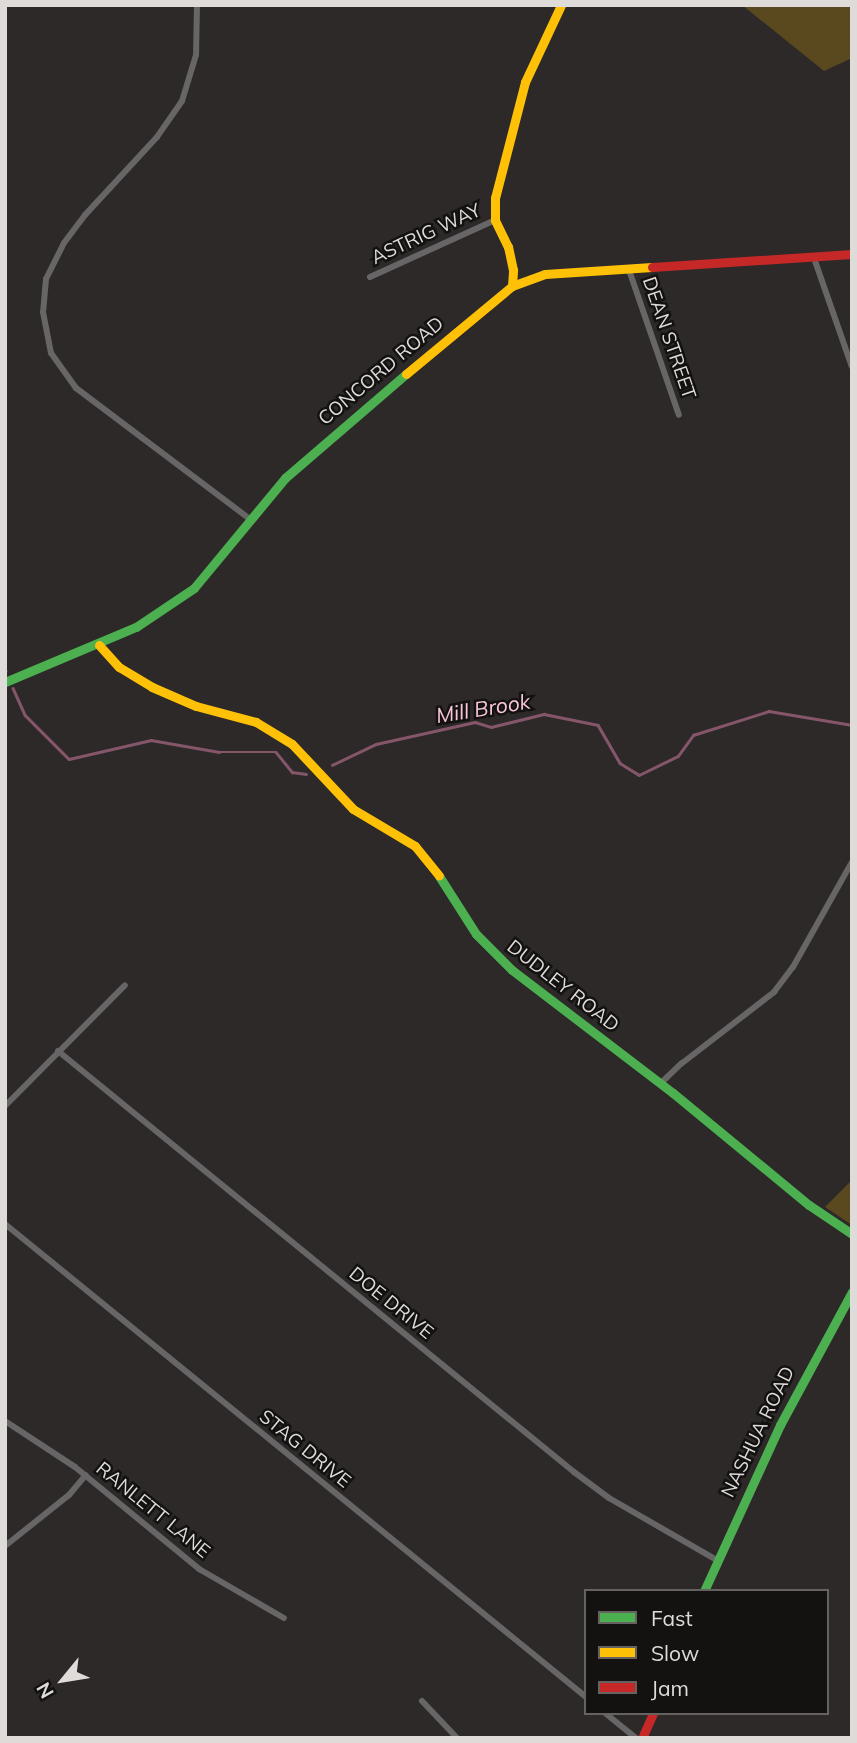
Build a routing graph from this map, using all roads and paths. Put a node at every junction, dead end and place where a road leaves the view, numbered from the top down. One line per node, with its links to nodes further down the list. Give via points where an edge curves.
1 (197, 5): 11 (street, via 197,55 182,101 157,137 64,243 46,279 43,312 51,353 76,388)
2 (561, 5): 3 (main road, via 525,82 495,198)
3 (495, 220): 7 (street, ASTRIG WAY); 8 (main road, via 513,270)
4 (852, 254): 5 (main road, CONCORD ROAD)
5 (814, 258): 6 (main road, CONCORD ROAD); 9 (street)
6 (629, 271): 8 (main road, CONCORD ROAD, via 545,274); 10 (street, DEAN STREET)
7 (370, 277)
8 (512, 286): 11 (main road, CONCORD ROAD, via 323,443 269,495)
9 (852, 367)
10 (679, 415)
11 (251, 520): 12 (main road, CONCORD ROAD, via 194,588 157,616)
12 (99, 645): 13 (main road, CONCORD ROAD); 17 (main road, DUDLEY ROAD, via 113,663 152,687 196,706 256,722 292,744 353,808 415,846 491,951)
13 (5, 682)
14 (852, 862): 17 (street, via 774,992)
15 (125, 985): 16 (street)
16 (58, 1051): 18 (street); 25 (street, DOE DRIVE, via 574,1472 609,1498)
17 (661, 1083): 20 (main road, DUDLEY ROAD, via 809,1205)
18 (5, 1106)
19 (5, 1224): 28 (street, STAG DRIVE)
20 (852, 1234)
21 (852, 1293): 25 (main road, NASHUA ROAD, via 790,1404)
22 (5, 1421): 23 (street, RANLETT LANE)
23 (86, 1475): 24 (street, via 69,1495); 27 (street, RANLETT LANE, via 199,1569)
24 (5, 1546)
25 (717, 1560): 26 (main road, NASHUA ROAD)
26 (705, 1589)
27 (284, 1618)
28 (584, 1696)
29 (422, 1701): 32 (street)
30 (607, 1715): 33 (street)
31 (652, 1715): 34 (main road)
32 (457, 1738)
33 (636, 1738)
34 (642, 1738)

